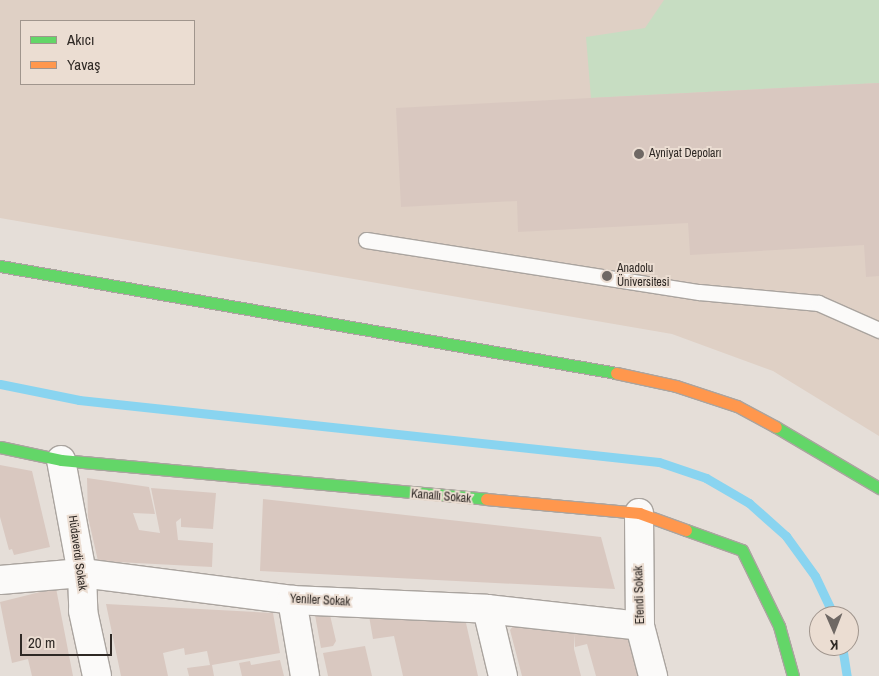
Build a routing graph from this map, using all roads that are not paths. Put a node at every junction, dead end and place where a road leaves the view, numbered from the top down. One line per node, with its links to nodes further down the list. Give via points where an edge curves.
1 (366, 240): 3 (lane, via 699,292 818,303)
2 (0, 266): 6 (main road, via 591,367 676,386 737,406)
3 (879, 330)
4 (0, 446): 5 (main road, Kanallı Sokak)
5 (61, 460): 7 (main road, Kanallı Sokak); 8 (street, Hüdaverdi Sokak)
6 (879, 488)
7 (639, 514): 12 (street, Efendi Sokak); 17 (main road, Kanallı Sokak, via 742,550 779,626)
8 (82, 573): 9 (street, Yeniler Sokak); 10 (street, Yeniler Sokak); 13 (street, Hüdaverdi Sokak, via 83,610)
9 (0, 580)
10 (292, 600): 11 (street, Yeniler Sokak); 14 (street)
11 (487, 609): 12 (street, Yeniler Sokak); 15 (street)
12 (640, 626): 16 (street, Efendi Sokak)
13 (97, 676)
14 (304, 676)
15 (503, 676)
16 (653, 676)
17 (793, 676)

